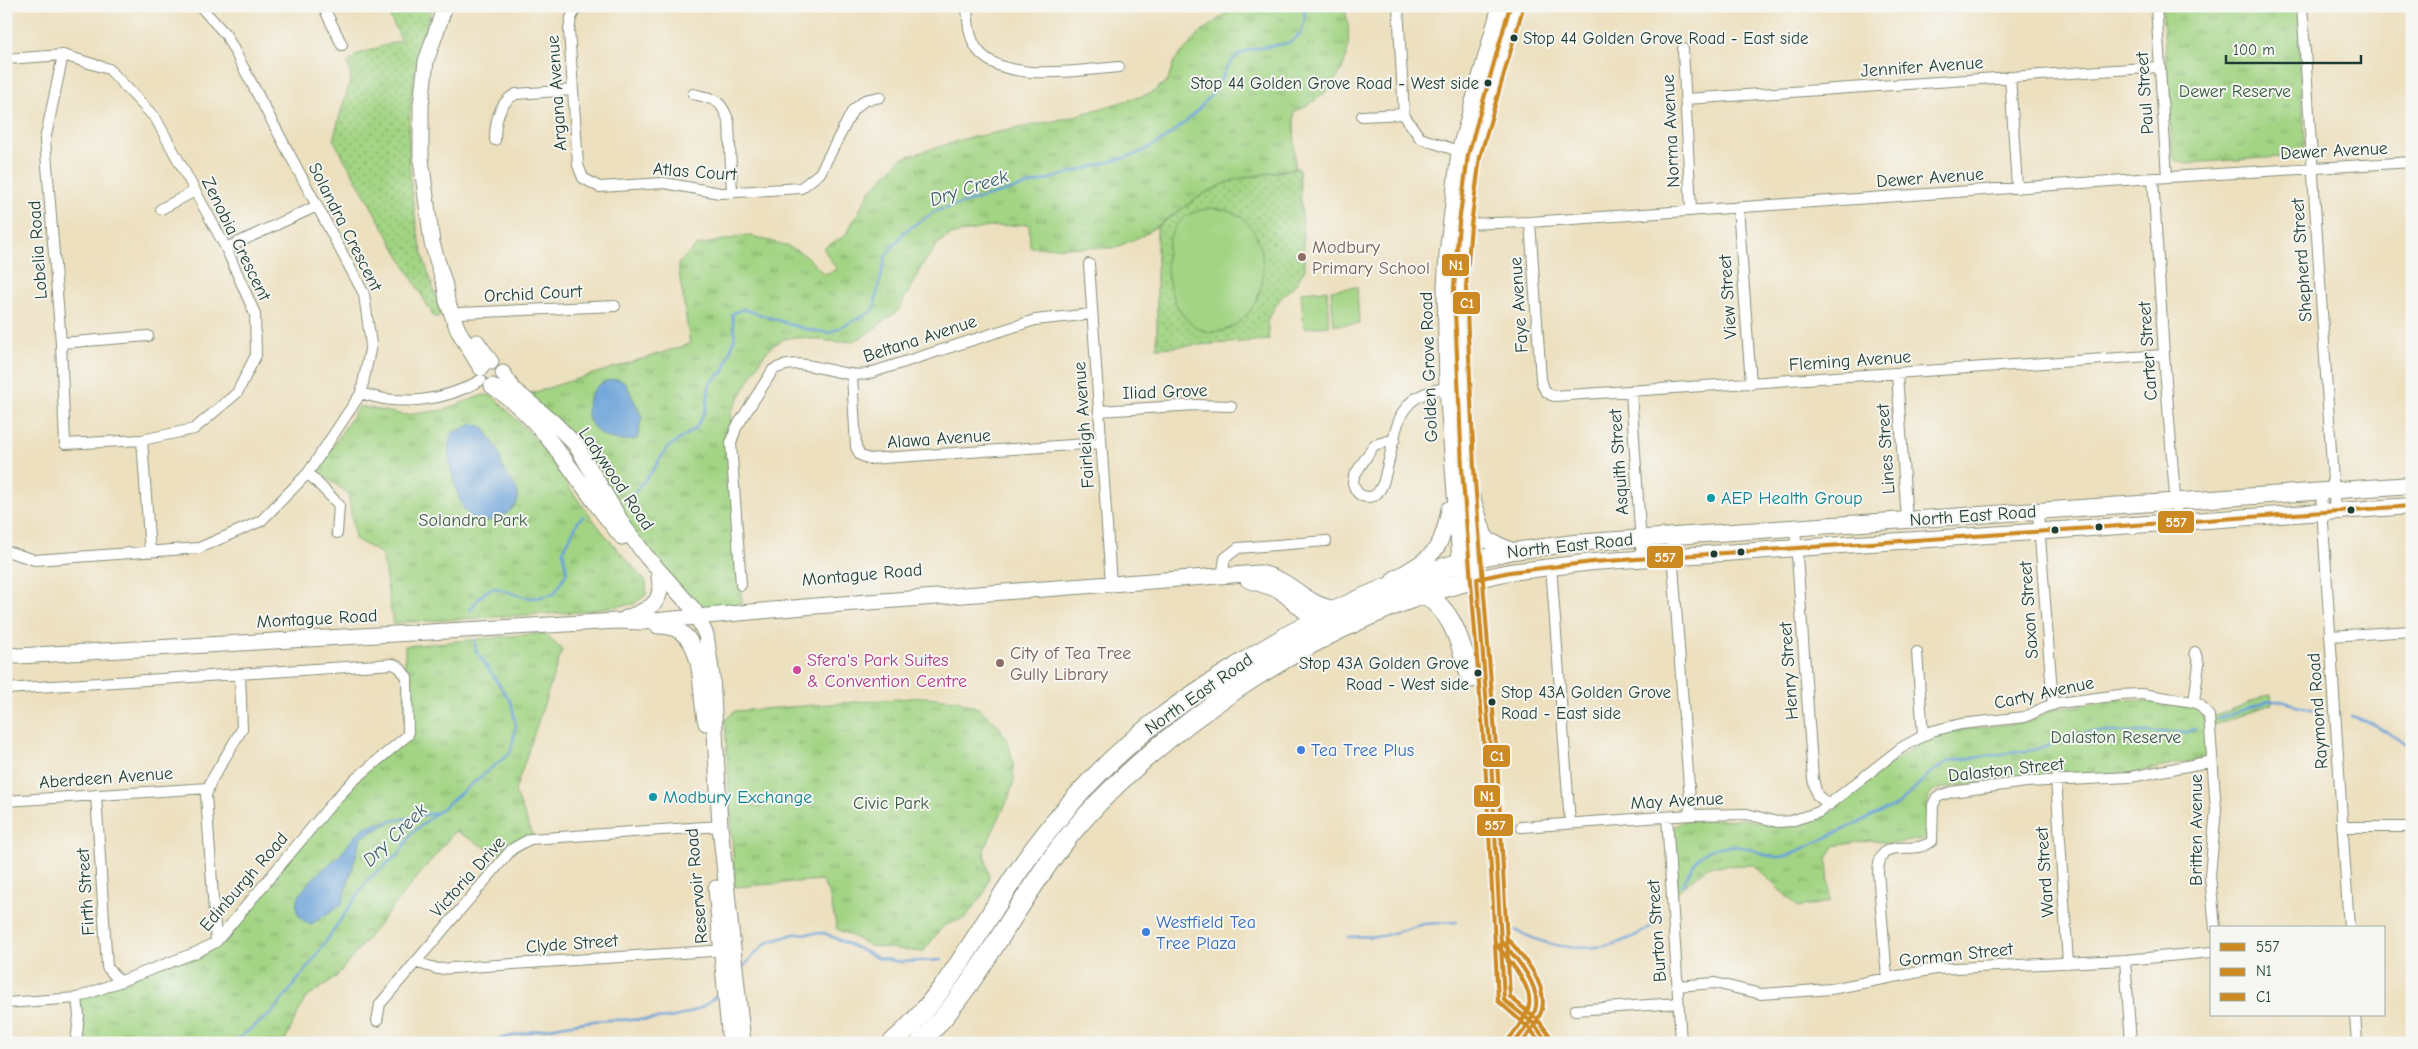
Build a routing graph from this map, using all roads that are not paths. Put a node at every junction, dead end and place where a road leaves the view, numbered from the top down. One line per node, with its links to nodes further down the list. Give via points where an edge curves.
1 (200, 6): 35 (street, Solandra Crescent, via 226,35)
2 (323, 6): 11 (street)
3 (445, 6): 45 (main road, Ladywood Road, via 426,61 420,105 421,159 431,234)
4 (577, 6): 18 (street, Argana Avenue, via 569,30)
5 (967, 6): 15 (street, via 970,35 975,46 995,64 1008,69 1049,72)
6 (1398, 6): 22 (street)
7 (1500, 6): 25 (main road, Golden Grove Road)
8 (1517, 6): 26 (main road, Golden Grove Road)
9 (2156, 6): 16 (street, Paul Street)
10 (2302, 6): 28 (street, Shepherd Street)
11 (342, 45)
12 (1683, 49): 21 (street, Norma Avenue)
13 (62, 55): 14 (street, Zenobia Crescent); 33 (street, Zenobia Crescent, via 109,69 156,120); 47 (street, Lobelia Road, via 45,140)
14 (6, 59)
15 (1119, 67)
16 (2160, 67): 17 (street, Jennifer Avenue); 29 (street, Paul Street)
17 (2010, 76): 21 (street, Jennifer Avenue); 32 (street)
18 (573, 90): 24 (street, via 509,97 500,110); 30 (street, Argana Avenue, via 578,164)
19 (692, 94): 34 (street, via 714,98 725,111)
20 (880, 97): 34 (street, Atlas Court, via 865,100 853,110 820,173 807,184 788,189)
21 (1686, 98): 38 (street, Norma Avenue)
22 (1404, 114): 23 (street); 25 (street, via 1420,138)
23 (1362, 116)
24 (495, 140)
25 (1459, 152): 26 (street); 40 (main road, Golden Grove Road)
26 (1474, 156): 40 (main road, Golden Grove Road)
27 (2412, 162): 28 (street, Dewer Avenue)
28 (2312, 168): 29 (street, Dewer Avenue); 68 (street, Shepherd Street)
29 (2167, 177): 31 (street, Dewer Avenue)
30 (583, 178): 34 (street, Atlas Court, via 599,187 664,183)
31 (2153, 178): 32 (street, Dewer Avenue); 48 (street, Carter Street)
32 (2017, 188): 36 (street, Dewer Avenue)
33 (195, 191): 37 (street); 41 (street, Zenobia Crescent)
34 (732, 193)
35 (317, 206): 41 (street); 56 (street, Solandra Crescent, via 364,294 371,345)
36 (1738, 207): 38 (street, Dewer Avenue); 52 (street, View Street)
37 (161, 209)
38 (1691, 211): 39 (street, Dewer Avenue)
39 (1530, 222): 40 (street, Dewer Avenue); 54 (street, Faye Avenue)
40 (1458, 224): 53 (main road, Golden Grove Road); 55 (main road, Golden Grove Road, via 1445,287)
41 (226, 248): 61 (street, Zenobia Crescent, via 255,314 256,356 237,394 194,429)
42 (1089, 264): 44 (street, Fairleigh Avenue)
43 (615, 306): 45 (street, Orchid Court)
44 (1092, 314): 51 (street, Beltana Avenue, via 1035,320 867,374); 59 (street, Fairleigh Avenue)
45 (457, 316): 49 (main road, Ladywood Road)
46 (148, 336): 47 (street)
47 (61, 343): 63 (street, Lobelia Road)
48 (2164, 355): 50 (street, Fleming Avenue); 69 (street, Carter Street)
49 (486, 374): 56 (street, via 465,389 418,401 392,401); 90 (main road, Ladywood Road, via 548,436 589,496); 98 (main road, Ladywood Road, via 498,364 513,388 576,445 625,528)
50 (1897, 374): 52 (street, Fleming Avenue); 73 (street, Lines Street)
51 (852, 375): 62 (street, Alawa Avenue, via 856,447 860,455 869,459); 93 (street, Beltana Avenue, via 809,366 777,368 736,428 731,443)
52 (1751, 384): 57 (street, Fleming Avenue)
53 (1464, 386): 55 (street); 67 (main road, Golden Grove Road)
54 (1542, 387): 57 (street, Fleming Avenue, via 1554,396)
55 (1447, 388): 60 (street, via 1424,392 1412,400 1400,417); 65 (main road, Golden Grove Road)
56 (361, 392): 64 (street, Solandra Crescent)
57 (1631, 392): 79 (street, Asquith Street)
58 (1231, 406): 59 (street, Iliad Grove)
59 (1099, 411): 62 (street, Fairleigh Avenue)
60 (1395, 439): 60 (street, via 1378,493 1361,496 1353,483 1369,451 1378,443)
61 (142, 440): 63 (street, Zenobia Crescent); 84 (street)
62 (1101, 443): 92 (street, Fairleigh Avenue)
63 (65, 444)
64 (308, 473): 77 (street, via 339,506); 84 (street, Solandra Crescent, via 261,521 199,548)
65 (1453, 484): 87 (main road, Golden Grove Road); 94 (main road, via 1443,540 1435,551)
66 (2412, 485): 68 (main road, North East Road)
67 (1469, 488): 83 (main road, via 1484,535 1489,541); 87 (main road, Golden Grove Road)
68 (2327, 492): 69 (main road, North East Road); 72 (street, Shepherd Street)
69 (2176, 502): 71 (main road, North East Road); 74 (street, Carter Street)
70 (2412, 506): 72 (main road, North East Road)
71 (2038, 512): 73 (main road, North East Road); 76 (street, Saxon Street)
72 (2328, 513): 74 (main road, North East Road); 102 (street, Raymond Road)
73 (1907, 521): 75 (main road, North East Road)
74 (2177, 522): 76 (main road, North East Road)
75 (1795, 528): 78 (main road, North East Road); 82 (street, Henry Street)
76 (2039, 532): 82 (main road, North East Road); 111 (street, Saxon Street)
77 (337, 533)
78 (1671, 537): 79 (main road, North East Road); 85 (street)
79 (1640, 539): 83 (main road, North East Road); 86 (street, Asquith Street)
80 (1326, 541): 89 (street, via 1238,548 1225,558)
81 (6, 550): 84 (street, Solandra Crescent, via 35,560)
82 (1797, 550): 85 (main road, North East Road); 120 (street, Henry Street, via 1813,779 1817,795)
83 (1513, 551): 87 (main road, North East Road)
84 (150, 552)
85 (1673, 557): 86 (main road, North East Road); 121 (street)
86 (1642, 560): 88 (main road, North East Road)
87 (1468, 561): 91 (main road, Golden Grove Road); 94 (highway, North East Road)
88 (1551, 566): 91 (main road, North East Road); 123 (street)
89 (1222, 577): 92 (main road, Montague Road); 97 (main road, Montague Road, via 1259,573 1272,575 1312,602); 99 (main road, Montague Road, via 1257,582 1278,590)
90 (659, 578): 98 (main road, Ladywood Road); 100 (main road, via 660,596 654,606)
91 (1469, 581): 95 (highway, North East Road)
92 (1111, 584): 98 (main road, Montague Road)
93 (741, 585)
94 (1370, 594): 97 (highway, North East Road)
95 (1426, 595): 96 (highway, North East Road); 107 (highway, via 1452,620)
96 (1387, 608): 99 (main road, via 1332,622); 112 (highway, North East Road, via 1297,653)
97 (1337, 609): 99 (highway, North East Road)
98 (691, 614): 100 (main road, Montague Road); 113 (main road, Reservoir Road, via 704,661); 124 (main road, Reservoir Road, via 709,648)
99 (1315, 620): 109 (highway, North East Road)
100 (617, 621): 105 (main road, Montague Road); 113 (main road, via 676,628 683,633 698,661)
101 (2412, 631): 102 (street)
102 (2330, 636): 126 (street, Raymond Road)
103 (1917, 652): 114 (street)
104 (2195, 652): 110 (street, via 2199,664)
105 (10, 656)
106 (240, 674): 108 (street); 117 (street, via 242,729); 130 (street, Edinburgh Road, via 393,664 404,671 408,683 408,735 334,800)
107 (1471, 678)
108 (6, 689)
109 (1190, 697): 112 (highway); 133 (highway, North East Road, via 1120,753 1052,825 1012,882)
110 (2197, 703): 111 (street, Carty Avenue, via 2134,694); 115 (street, Britten Avenue, via 2209,716)
111 (2053, 705): 114 (street, Carty Avenue, via 2025,717 1961,724)
112 (1201, 714): 133 (highway, North East Road, via 1132,770 1085,816)
113 (706, 723): 124 (main road, Reservoir Road)
114 (1923, 735): 120 (street, Carty Avenue, via 1901,748)
115 (2212, 761): 116 (street, Dalaston Street, via 2131,777); 128 (street, Britten Avenue, via 2216,819 2210,876)
116 (2056, 779): 136 (street, Ward Street); 137 (street, Dalaston Street, via 1941,794 1933,805 1932,841 1921,846 1885,851 1880,856 1878,872)
117 (208, 788): 118 (street, Aberdeen Avenue); 130 (street)
118 (96, 794): 119 (street, Aberdeen Avenue); 138 (street, Firth Street, via 107,967)
119 (6, 800)
120 (1829, 805): 121 (street, May Avenue, via 1806,818 1791,821 1777,822 1747,814)
121 (1691, 815): 122 (street, May Avenue)
122 (1668, 817): 123 (street, May Avenue); 139 (street, Burton Street)
123 (1570, 823): 125 (street, May Avenue)
124 (715, 826): 131 (main road, Reservoir Road); 135 (street, Victoria Drive, via 523,841 512,849)
125 (1522, 827)
126 (2342, 827): 127 (street); 129 (street, Raymond Road)
127 (2412, 827)
128 (2215, 926)
129 (2349, 926)
130 (216, 942): 138 (street, Edinburgh Road)
131 (727, 950): 135 (street, Clyde Street, via 438,969); 147 (main road, Reservoir Road); 148 (main road, Reservoir Road)
132 (2210, 952): 134 (street, Gorman Street)
133 (978, 956): 149 (highway, North East Road); 150 (highway, North East Road, via 939,1023)
134 (2126, 960): 136 (street, Gorman Street); 152 (street)
135 (415, 962): 145 (street, Victoria Drive, via 380,1004)
136 (2068, 963): 137 (street, Gorman Street, via 1935,969)
137 (1887, 978): 139 (street, Gorman Street, via 1831,989 1762,994 1727,984)
138 (120, 982): 140 (street, Edinburgh Road)
139 (1677, 986): 142 (street, Burton Street)
140 (78, 998): 141 (street, Edinburgh Road); 146 (street)
141 (6, 1003)
142 (1678, 1004): 143 (street); 151 (street, Burton Street)
143 (1575, 1010)
144 (2356, 1016): 153 (street)
145 (377, 1021)
146 (76, 1043)
147 (730, 1043)
148 (743, 1043)
149 (892, 1043)
150 (920, 1043)
151 (1681, 1043)
152 (2131, 1043)
153 (2358, 1043)

